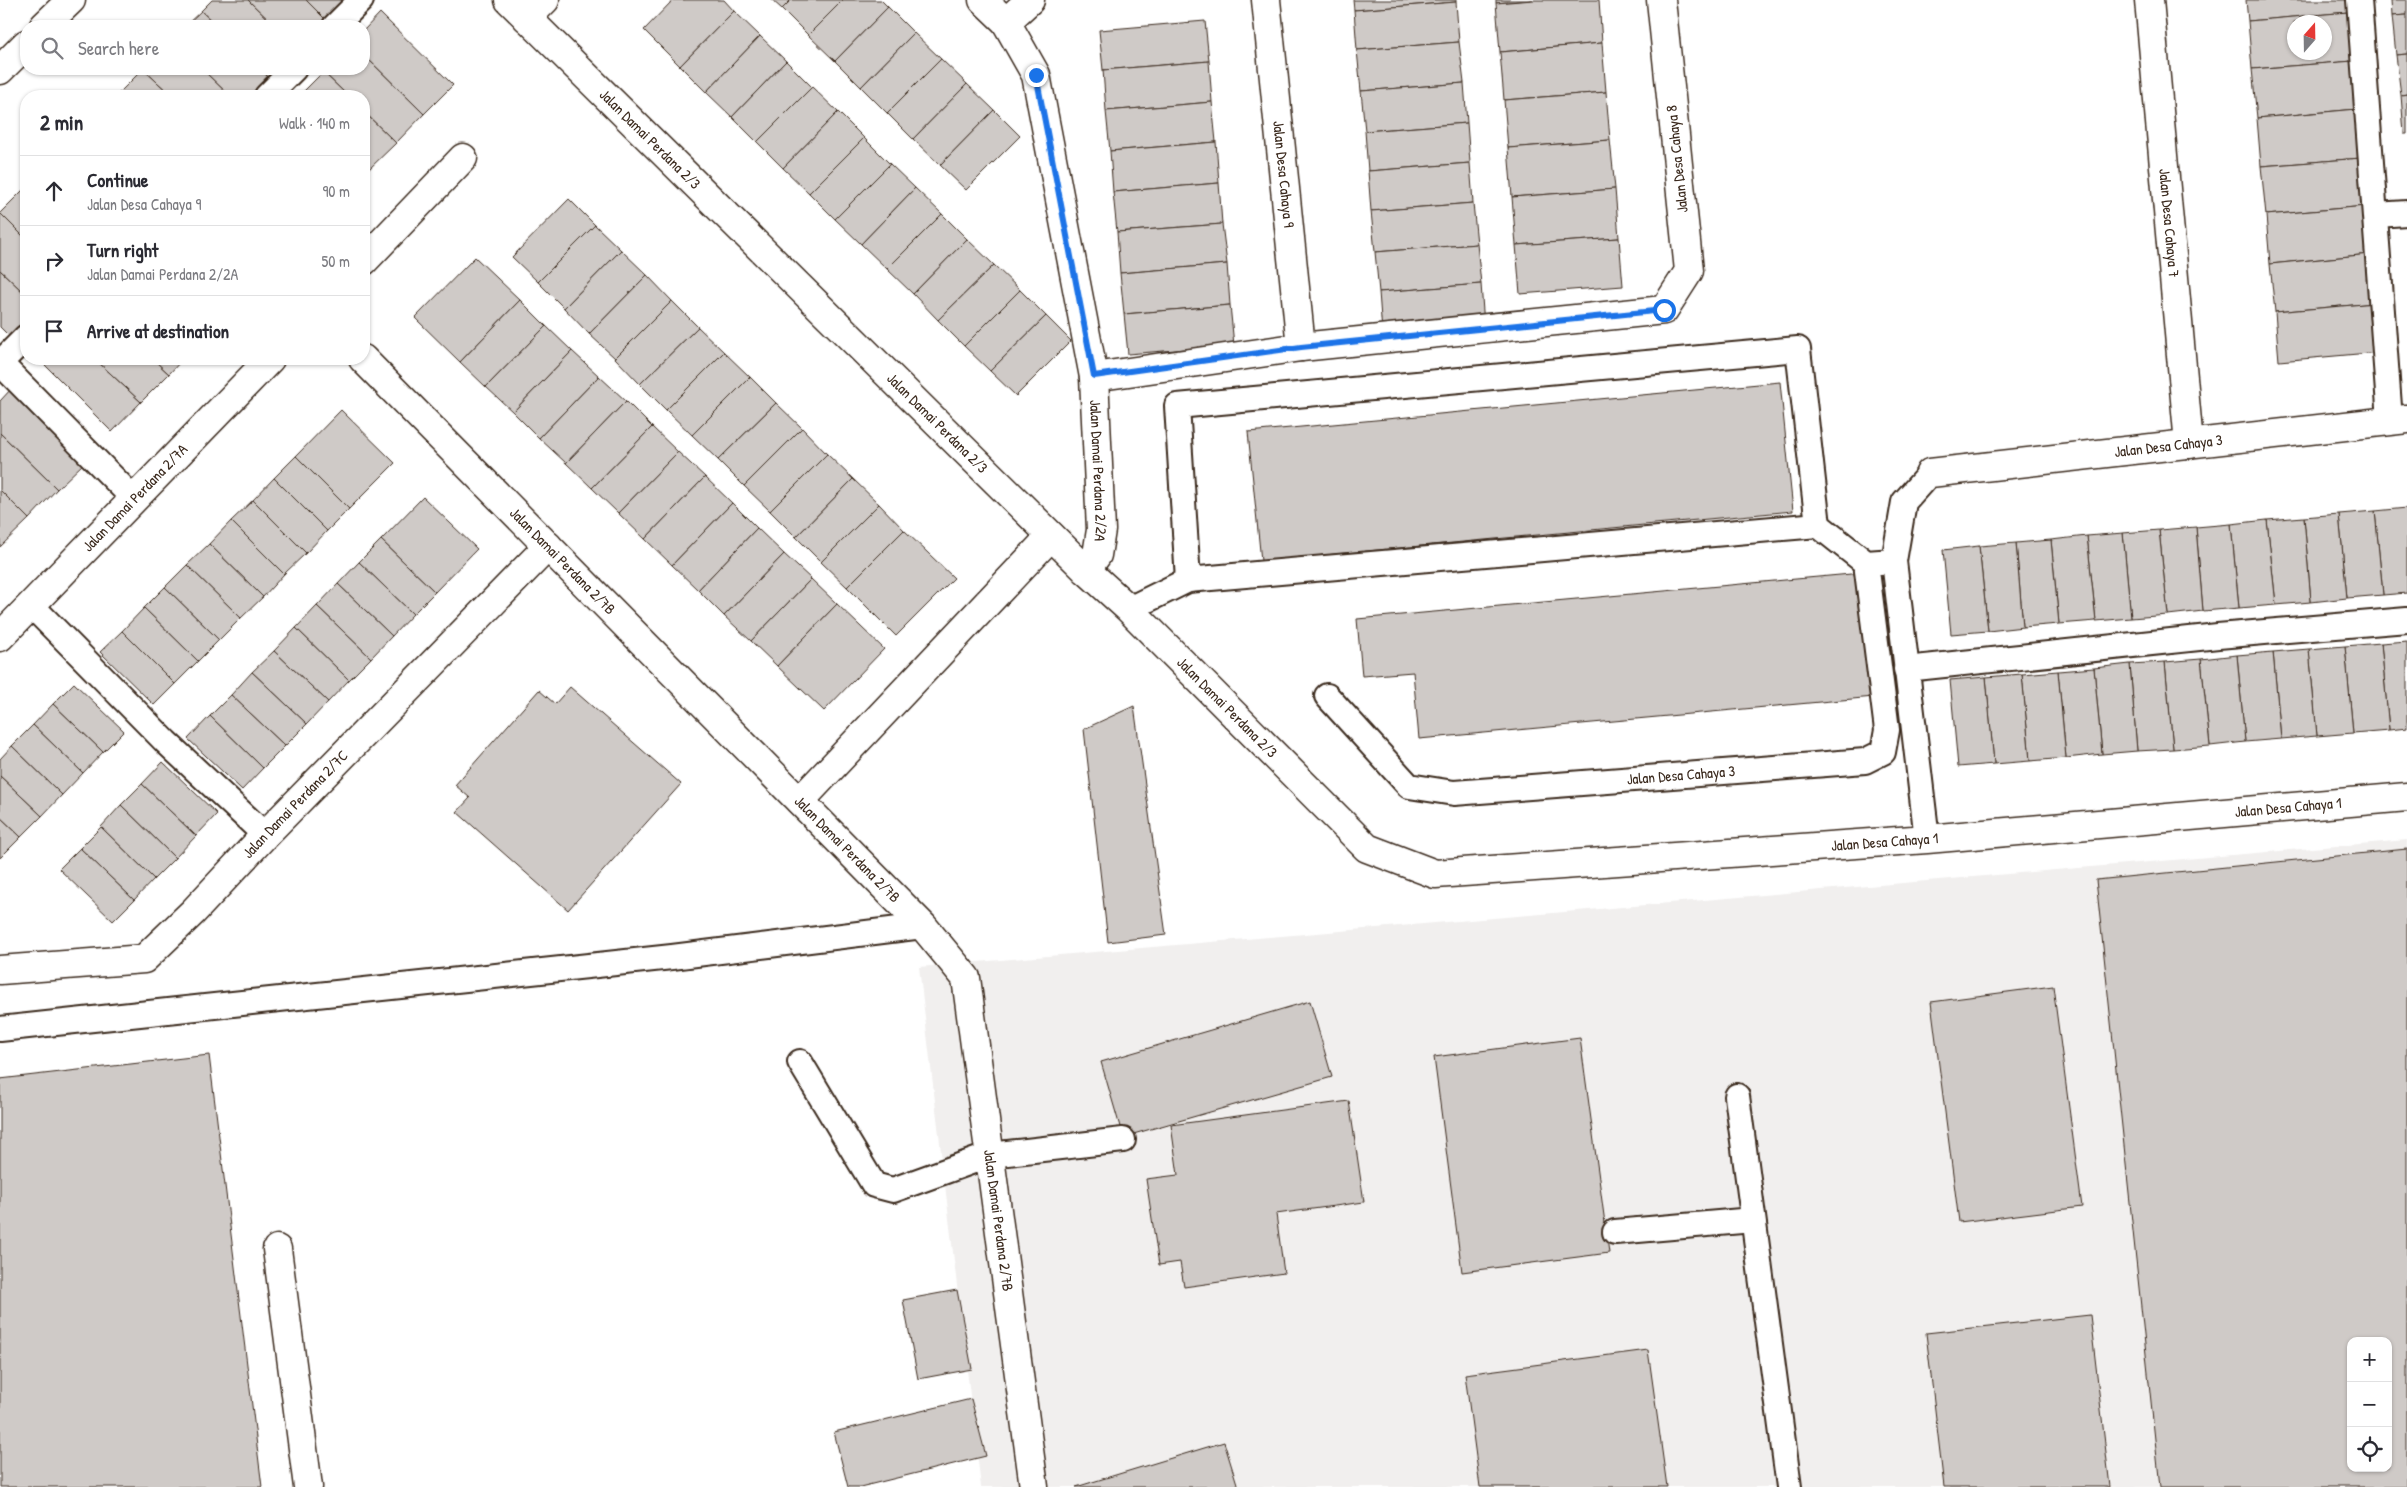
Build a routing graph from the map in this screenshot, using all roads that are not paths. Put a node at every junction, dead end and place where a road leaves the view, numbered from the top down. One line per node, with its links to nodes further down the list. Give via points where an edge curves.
1 (71, 0): 10 (street)
2 (361, 0): 11 (lane)
3 (983, 0): 12 (street, Jalan Damai Perdana 2/2A)
4 (1030, 0): 12 (street)
5 (1266, 0): 22 (street, Jalan Desa Cahaya 9)
6 (1661, 0): 22 (street, Jalan Desa Cahaya 8, via 1689,271 1664,310)
7 (2149, 0): 28 (street, Jalan Desa Cahaya 7)
8 (2360, 0): 19 (lane)
9 (527, 6): 32 (street, Jalan Damai Perdana 2/3)
10 (50, 20)
11 (341, 20)
12 (1006, 22): 26 (street, Jalan Damai Perdana 2/2A, via 1036,75)
13 (20, 50): 14 (street)
14 (0, 70)
15 (288, 75): 16 (lane)
16 (273, 90)
17 (463, 158): 20 (street)
18 (2407, 213): 19 (lane)
19 (2376, 215): 27 (lane)
20 (370, 255)
21 (20, 343): 23 (lane)
22 (1301, 347): 26 (street)
23 (0, 363): 30 (lane)
24 (264, 365): 30 (street, Jalan Damai Perdana 2/7A)
25 (369, 365): 33 (street, Jalan Damai Perdana 2/7B)
26 (1094, 376): 36 (street, Jalan Damai Perdana 2/2A, via 1101,530 1097,555)
27 (2398, 420): 28 (street, Jalan Desa Cahaya 3)
28 (2189, 444): 29 (street, Jalan Desa Cahaya 3)
29 (1930, 473): 34 (lane, via 1904,502)
30 (134, 499): 38 (street, Jalan Damai Perdana 2/7A)
31 (1818, 525): 35 (lane); 37 (lane); 37 (lane, via 1798,349 1177,406)
32 (1051, 536): 36 (street, Jalan Damai Perdana 2/3); 45 (street)
33 (548, 546): 45 (street, Jalan Damai Perdana 2/7B); 46 (street, Jalan Damai Perdana 2/7C)
34 (1894, 561): 35 (lane); 42 (lane)
35 (1866, 563): 43 (lane, Jalan Desa Cahaya 3, via 1887,730 1883,752 1865,761 1454,793 1409,786)
36 (1086, 570): 39 (street, Jalan Damai Perdana 2/3)
37 (1188, 580): 39 (lane)
38 (31, 605): 41 (street, Jalan Damai Perdana 2/7A); 46 (lane, via 166,742)
39 (1129, 608): 48 (street, Jalan Damai Perdana 2/3)
40 (2407, 620): 42 (lane)
41 (0, 637)
42 (1906, 669): 47 (lane)
43 (1327, 696)
44 (2407, 798): 47 (street, Jalan Desa Cahaya 1)
45 (800, 801): 49 (street, Jalan Damai Perdana 2/7B)
46 (265, 835): 50 (street, Jalan Damai Perdana 2/7C, via 144,959)
47 (1927, 839): 48 (street, Jalan Desa Cahaya 1, via 1435,874)
48 (1367, 848)
49 (923, 926): 51 (lane, via 672,957); 55 (street, Jalan Damai Perdana 2/7B, via 966,978)
50 (0, 970)
51 (0, 1029)
52 (800, 1062): 55 (lane, via 874,1185 893,1190)
53 (1737, 1096): 56 (lane)
54 (1123, 1140): 55 (lane)
55 (990, 1156): 60 (street, Jalan Damai Perdana 2/7B)
56 (1753, 1220): 57 (lane); 61 (lane)
57 (1615, 1232)
58 (277, 1249): 59 (street)
59 (308, 1487)
60 (1034, 1487)
61 (1789, 1487)

